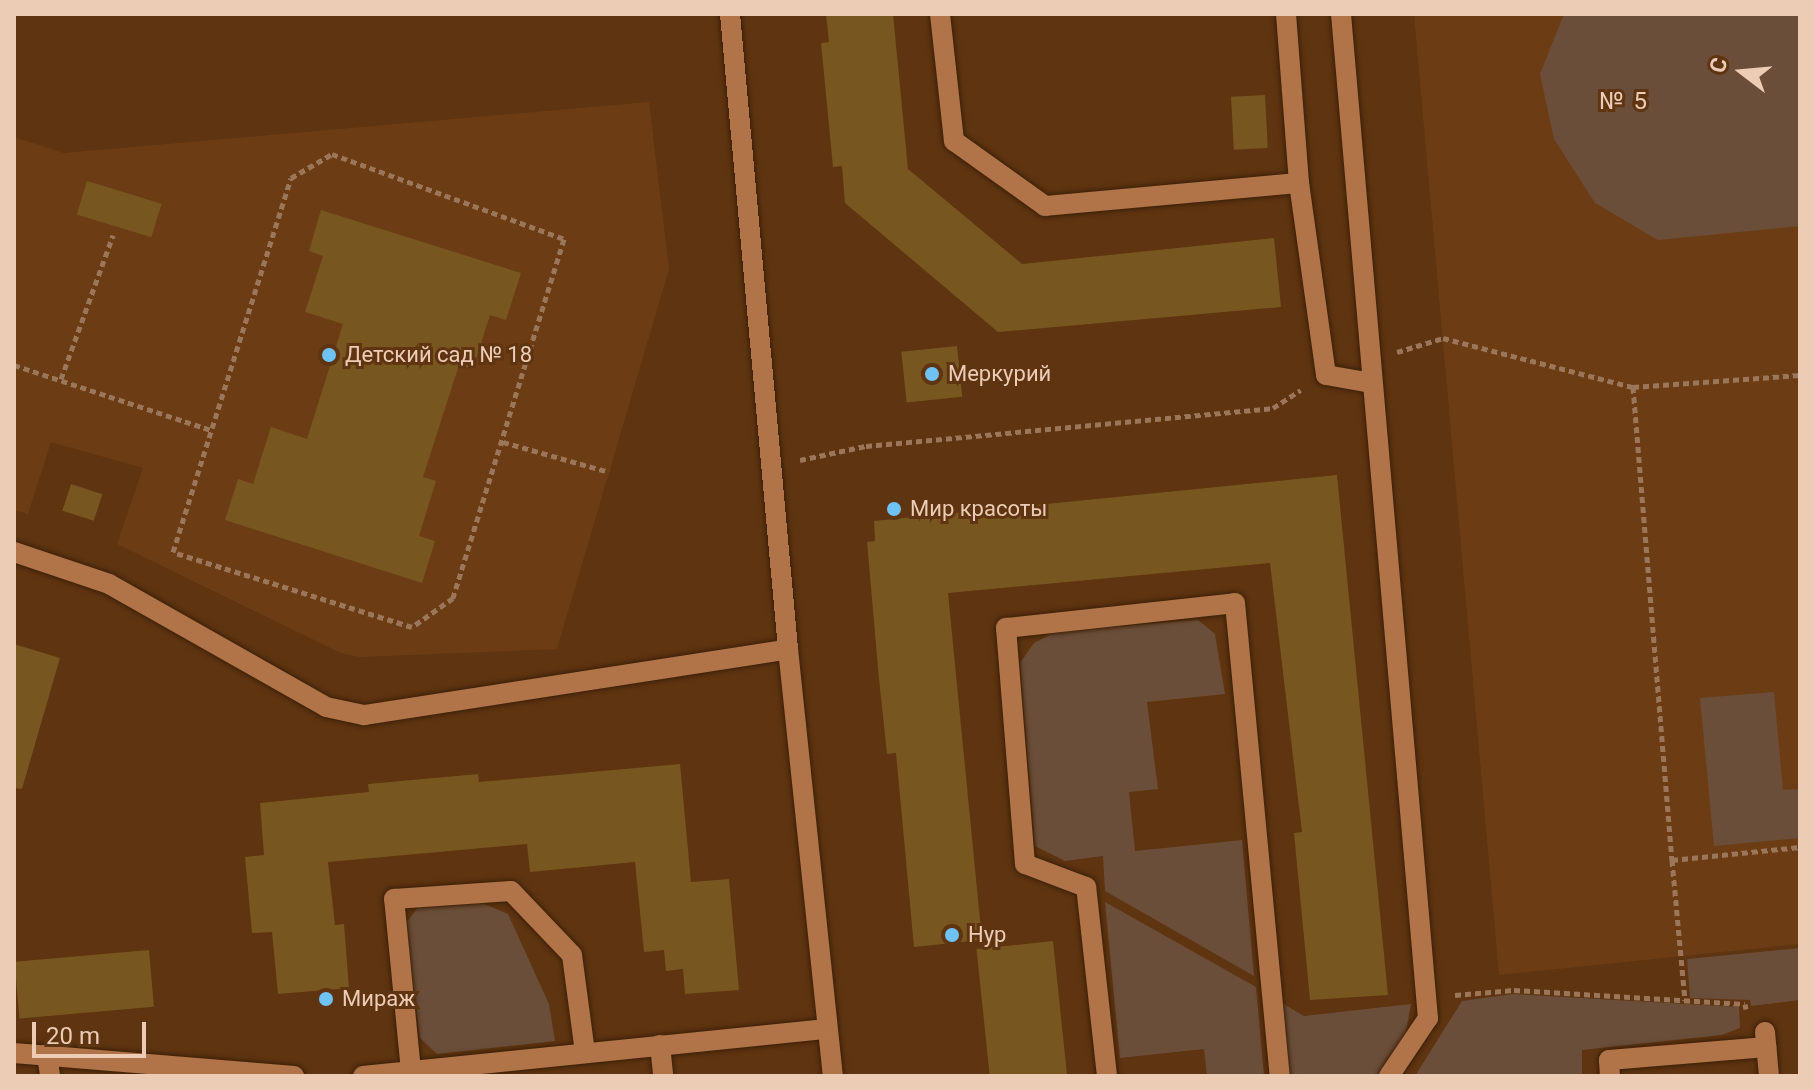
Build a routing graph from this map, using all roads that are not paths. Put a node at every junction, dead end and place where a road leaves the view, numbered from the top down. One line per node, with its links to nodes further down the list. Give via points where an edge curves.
1 (730, 14): 8 (street)
2 (940, 14): 5 (street, via 954,141 1045,206)
3 (1286, 14): 5 (street)
4 (1341, 14): 6 (street)
5 (1299, 183): 6 (street, via 1326,375)
6 (1372, 383): 22 (street, via 1428,1018)
7 (14, 552): 8 (street, via 109,584 326,707 364,715)
8 (788, 649): 9 (street)
9 (827, 1029): 10 (street); 19 (street)
10 (660, 1045): 12 (street); 18 (street)
11 (14, 1053): 13 (street)
12 (585, 1053): 14 (street); 14 (street, via 572,955 511,891 394,899)
13 (47, 1054): 15 (street); 16 (street)
14 (411, 1071): 17 (street)
15 (50, 1076)
16 (294, 1076)
17 (363, 1076)
18 (663, 1076)
19 (833, 1076)
20 (1107, 1076): 21 (street, via 1086,887 1025,864 1006,628 1235,603)
21 (1280, 1076)
22 (1389, 1076)
23 (1610, 1076): 24 (street, via 1609,1060 1766,1040)
24 (1769, 1076)

